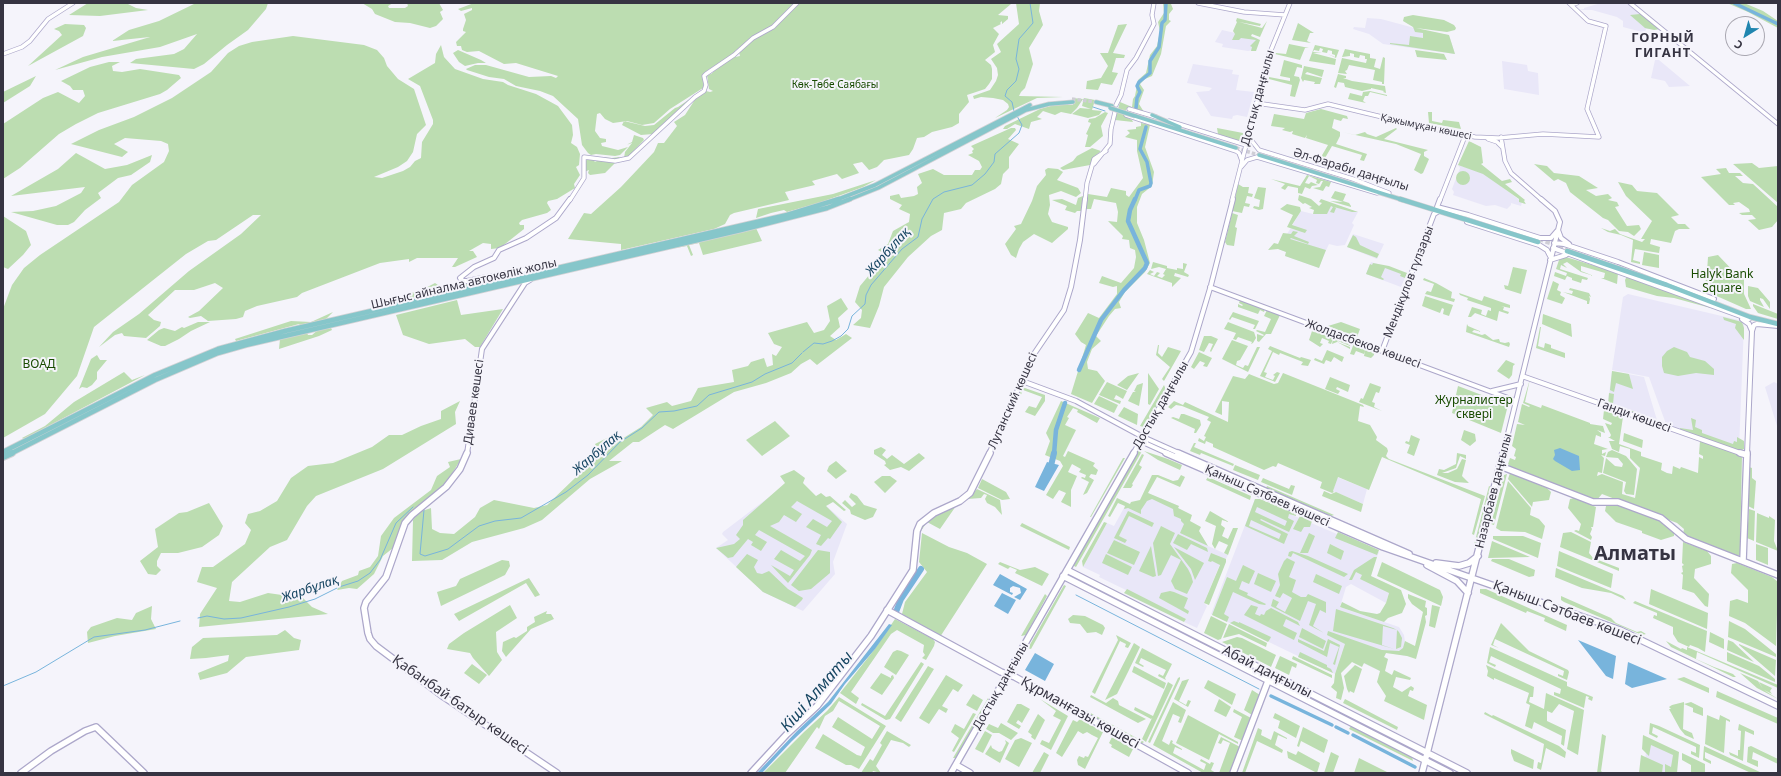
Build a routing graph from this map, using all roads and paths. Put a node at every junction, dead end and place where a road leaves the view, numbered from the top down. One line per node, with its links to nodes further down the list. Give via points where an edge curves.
1 (73, 3): 10 (street, via 48,19 22,47)
2 (797, 3): 46 (street, via 773,27 753,38 706,74 704,91 694,97 629,158 615,161 584,157 584,178 556,218 526,238 499,250 494,258 474,267 460,278 467,281)
3 (1154, 3): 14 (street, via 1154,24 1127,70 1121,95)
4 (1198, 3): 9 (street, via 1246,12)
5 (1290, 3): 9 (street, Достық даңғылы)
6 (1577, 3): 8 (street)
7 (1630, 3): 23 (street)
8 (1570, 4): 30 (street, Қажымұқан көшесі, via 1588,21 1606,26 1587,109 1599,137 1542,134)
9 (1285, 15): 13 (street, Достық даңғылы, via 1269,55)
10 (3, 54)
11 (1073, 100): 24 (main road, via 1036,105)
12 (1095, 103): 14 (main road)
13 (1256, 103): 28 (street, Достық даңғылы); 29 (street, Қажымұқан көшесі, via 1305,110 1328,104)
14 (1113, 107): 19 (main road, bridge)
15 (1129, 110): 18 (street)
16 (1116, 112): 62 (street, Луганский көшесі, via 1110,129 1110,144 1096,157 1092,168 1066,304 1058,321 1034,354)
17 (1126, 115): 21 (street)
18 (1152, 116): 20 (main road); 22 (street)
19 (1144, 118): 20 (main road); 25 (main road); 27 (main road)
20 (1162, 120): 22 (main road); 27 (main road)
21 (1149, 124): 25 (main road); 26 (street)
22 (1177, 124): 33 (street)
23 (1778, 124)
24 (992, 126): 46 (main road, via 875,185 825,204 787,215); 48 (main road, Шығыс айналма автокөлік жолы, via 870,192 827,208)
25 (1160, 126): 26 (main road); 27 (main road)
26 (1172, 130): 33 (street)
27 (1186, 131): 33 (main road)
28 (1248, 136): 32 (street, Достық даңғылы); 33 (street); 35 (street)
29 (1465, 136): 31 (street, Қажымұқан көшесі); 38 (street, Мендікұлов гүлзары)
30 (1501, 137): 31 (street, Қажымұқан көшесі); 34 (street, Назарбаев даңғылы)
31 (1480, 138): 34 (street, via 1497,142)
32 (1246, 145): 33 (street); 36 (street, Достық даңғылы)
33 (1237, 146): 36 (street)
34 (1502, 146): 39 (street, Назарбаев даңғылы, via 1511,173 1559,216)
35 (1257, 153): 37 (street); 38 (main road, Әл-Фараби даңғылы)
36 (1242, 161): 37 (street, Достық даңғылы)
37 (1240, 168): 51 (street, Достық даңғылы)
38 (1437, 211): 40 (main road, Әл-Фараби даңғылы); 60 (street, Мендікұлов гүлзары)
39 (1558, 230): 40 (street, via 1551,238); 41 (street, Назарбаев даңғылы); 42 (street, via 1564,241)
40 (1539, 241): 45 (street, via 1549,252)
41 (1554, 246): 43 (street); 43 (street); 45 (street, Назарбаев даңғылы)
42 (1578, 249): 43 (street); 55 (street, via 1669,280)
43 (1567, 250): 44 (street); 47 (main road); 55 (main road)
44 (1582, 259): 45 (street, via 1562,255); 50 (street)
45 (1550, 260): 61 (street, Назарбаев даңғылы)
46 (549, 268): 67 (main road, via 218,349 154,375)
47 (1620, 269): 50 (street); 54 (main road)
48 (534, 278): 49 (main road, Шығыс айналма автокөлік жолы); 52 (street, Диваев көшесі)
49 (515, 282): 52 (street, via 521,283); 69 (main road, Шығыс айналма автокөлік жолы, via 218,353 155,380)
50 (1653, 283): 53 (street)
51 (1210, 287): 60 (street, Жолдасбеков көшесі); 66 (street, Достық даңғылы, via 1191,352)
52 (522, 288): 80 (street, Диваев көшесі, via 482,349 466,457 446,487 405,523 386,577 366,602 364,608)
53 (1667, 288): 54 (street); 56 (street)
54 (1697, 296): 58 (main road)
55 (1714, 299): 57 (main road)
56 (1722, 309): 58 (street); 59 (street, via 1747,322)
57 (1778, 321)
58 (1778, 325): 59 (street, via 1757,324)
59 (1752, 331): 68 (street)
60 (1382, 351): 64 (street, Жолдасбеков көшесі)
61 (1522, 376): 63 (street, Назарбаев даңғылы); 68 (street, Ганди көшесі)
62 (1022, 381): 66 (street, Қаныш Сәтбаев көшесі, via 1081,404); 79 (street, Луганский көшесі, via 974,487 966,497 934,513 920,524 913,570)
63 (1520, 384): 64 (street, via 1495,391); 65 (street, Назарбаев даңғылы)
64 (1487, 390): 65 (street, Жолдасбеков көшесі)
65 (1516, 401): 70 (street, Назарбаев даңғылы)
66 (1143, 437): 72 (street, Қаныш Сәтбаев көшесі, via 1395,546); 74 (street, Достық даңғылы)
67 (3, 452)
68 (1747, 455): 73 (street)
69 (3, 457)
70 (1500, 466): 71 (street, Назарбаев даңғылы); 73 (street, via 1595,503 1618,502 1661,518 1686,539)
71 (1478, 556): 72 (street, Қаныш Сәтбаев көшесі, via 1460,566); 77 (street, Назарбаев даңғылы)
72 (1418, 559): 77 (street, Қаныш Сәтбаев көшесі); 78 (street, via 1457,581)
73 (1743, 561): 75 (street)
74 (1067, 570): 76 (street, Достық даңғылы); 84 (street, Абай даңғылы)
75 (1778, 575)
76 (1063, 576): 81 (street, Достық даңғылы); 82 (street, Абай даңғылы)
77 (1472, 578): 78 (street, Назарбаев даңғылы); 83 (street, Қаныш Сәтбаев көшесі, via 1620,630)
78 (1468, 593): 84 (street, Назарбаев даңғылы)
79 (886, 610): 81 (street, Құрманғазы көшесі); 90 (street, via 864,646 823,700)
80 (368, 633): 89 (street, Қабанбай батыр көшесі, via 376,646 423,682)
81 (1008, 674): 86 (street, Достық даңғылы); 93 (street, Құрманғазы көшесі)
82 (1268, 681): 85 (street, Абай даңғылы); 94 (street)
83 (1777, 705)
84 (1427, 753): 85 (street, Назарбаев даңғылы); 97 (street, Абай даңғылы)
85 (1426, 761): 95 (street, Назарбаев даңғылы); 96 (street, Абай даңғылы)
86 (956, 765): 91 (street, Достық даңғылы); 92 (street)
87 (21, 773): 88 (street, via 58,747 96,727)
88 (144, 773)
89 (556, 773)
90 (751, 773)
91 (951, 773)
92 (970, 773)
93 (1188, 773)
94 (1233, 773)
95 (1422, 773)
96 (1450, 773)
97 (1467, 773)

